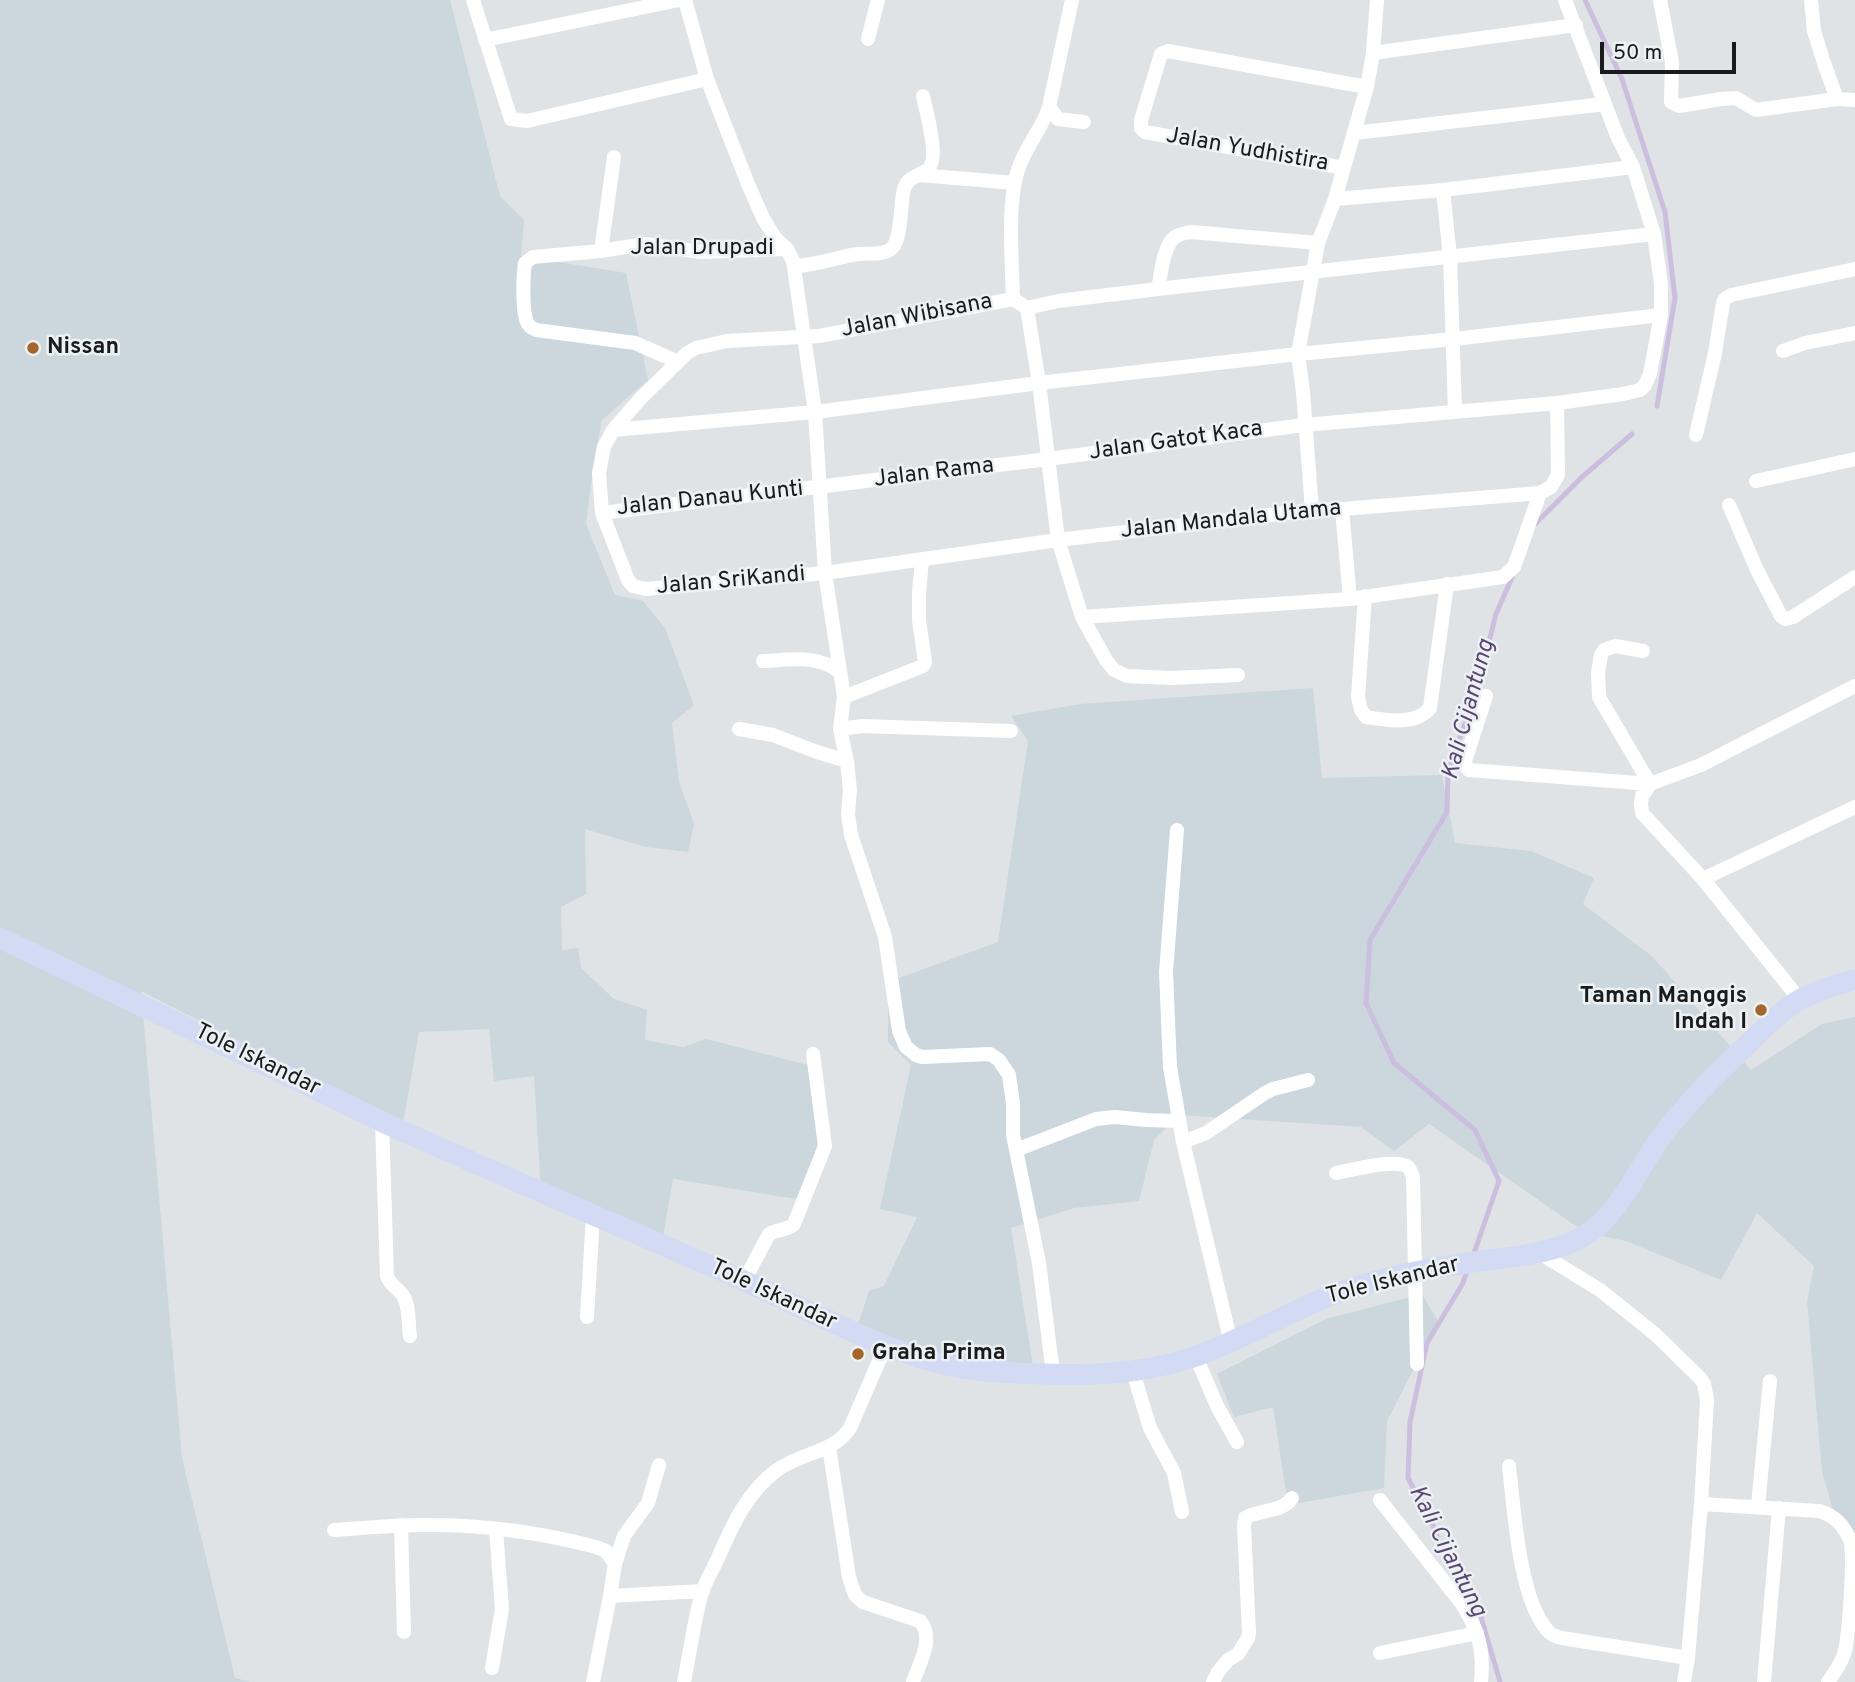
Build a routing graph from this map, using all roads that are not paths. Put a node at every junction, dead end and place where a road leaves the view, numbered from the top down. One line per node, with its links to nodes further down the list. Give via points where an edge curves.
1 (473, 0): 12 (street)
2 (679, 0): 12 (street)
3 (685, 0): 14 (street)
4 (878, 0): 11 (street)
5 (1072, 0): 20 (street)
6 (1377, 0): 13 (street)
7 (1565, 0): 10 (street)
8 (1660, 0): 17 (street, via 1672,62 1671,102 1679,106 1735,98 1756,110)
9 (1811, 0): 17 (street, via 1814,31)
10 (1576, 25): 13 (street); 19 (street)
11 (868, 39)
12 (485, 40): 14 (street, via 511,119 527,121)
13 (1373, 53): 15 (street)
14 (707, 79): 32 (street, via 762,218)
15 (1367, 87): 22 (street); 25 (street, Jalan Yudhistira, via 1165,52 1140,120 1145,132)
16 (923, 96): 26 (street, via 933,160 928,170)
17 (1837, 99): 18 (street)
18 (1855, 100)
19 (1605, 104): 22 (street); 24 (street)
20 (1049, 107): 21 (street, via 1058,119); 27 (street)
21 (1084, 122)
22 (1354, 133): 25 (street)
23 (614, 157): 33 (street)
24 (1633, 167): 28 (street); 30 (street)
25 (1344, 168): 29 (street)
26 (918, 174): 27 (street); 35 (street, via 905,188 895,244 887,252)
27 (1015, 183): 39 (street)
28 (1443, 190): 29 (street); 34 (street)
29 (1335, 199): 31 (street)
30 (1654, 234): 34 (street); 41 (street)
31 (1318, 243): 37 (street); 38 (street, via 1191,232 1178,235 1166,248)
32 (787, 249): 33 (street, Jalan Drupadi, via 701,252 645,244); 35 (street)
33 (601, 251): 47 (street, Jalan Drupadi, via 528,259 524,266 525,315 532,328 635,343)
34 (1450, 257): 37 (street); 44 (street)
35 (794, 266): 43 (street)
36 (1855, 269): 54 (street, via 1725,299)
37 (1313, 272): 38 (street); 46 (street)
38 (1158, 289): 40 (street)
39 (1013, 299): 40 (street, Jalan Wibisana); 43 (street, Jalan Wibisana)
40 (1027, 308): 48 (street)
41 (1661, 315): 44 (street); 49 (street, Jalan Gatot Kaca, via 1650,374 1642,389)
42 (1855, 333): 45 (street)
43 (805, 338): 47 (street, Jalan Wibisana, via 727,341 696,348); 50 (street)
44 (1454, 339): 46 (street); 51 (street)
45 (1783, 351)
46 (1298, 354): 48 (street); 52 (street)
47 (678, 362): 53 (street, Jalan Wibisana)
48 (1039, 383): 50 (street); 55 (street)
49 (1558, 403): 51 (street, Jalan Gatot Kaca); 59 (street, via 1558,475)
50 (815, 412): 53 (street); 58 (street)
51 (1455, 412): 52 (street, Jalan Gatot Kaca)
52 (1304, 425): 55 (street, Jalan Gatot Kaca); 62 (street)
53 (613, 430): 63 (street, Jalan SriKandi, via 599,473)
54 (1696, 435)
55 (1048, 459): 58 (street, Jalan Rama); 64 (street)
56 (1855, 459): 57 (street)
57 (1756, 481)
58 (819, 488): 63 (street, Jalan Danau Kunti); 66 (street)
59 (1540, 494): 61 (street, Jalan Mandala Utama); 68 (street, via 1508,574)
60 (1729, 505): 67 (street, via 1757,570 1785,619)
61 (1342, 509): 62 (street, Jalan Mandala Utama); 70 (street)
62 (1311, 510): 64 (street, Jalan Mandala Utama)
63 (602, 513): 66 (street, Jalan SriKandi, via 628,580 638,588)
64 (1058, 540): 65 (street, Jalan Mandala Utama); 71 (street)
65 (922, 560): 66 (street, Jalan Mandala Utama); 78 (street, via 919,620 923,666)
66 (825, 573): 74 (street)
67 (1855, 577)
68 (1447, 584): 69 (street); 69 (street, via 1430,709 1411,719 1378,719 1361,710)
69 (1365, 596): 70 (street)
70 (1350, 599): 71 (street)
71 (1082, 617): 75 (street, via 1106,660 1128,676)
72 (1643, 651): 83 (street, via 1615,646 1604,650 1598,693)
73 (763, 661): 74 (street, via 814,660)
74 (840, 672): 78 (street)
75 (1238, 675)
76 (1855, 685): 83 (street, via 1701,765)
77 (1486, 696): 83 (street, via 1465,761 1469,770)
78 (844, 697): 80 (street)
79 (738, 729): 82 (street, via 773,735)
80 (840, 729): 81 (street); 82 (street)
81 (1012, 731)
82 (847, 761): 95 (street, via 851,835 885,937 899,1031 906,1047 922,1057 990,1054 999,1060 1012,1086)
83 (1650, 784): 86 (street, via 1642,796 1642,813)
84 (1855, 807): 86 (street)
85 (1177, 830): 92 (street, via 1166,972 1170,1068)
86 (1703, 879): 89 (street)
87 (0, 938): 93 (main road, Tole Iskandar)
88 (1855, 980): 89 (main road, Tole Iskandar)
89 (1800, 1000): 98 (main road, Tole Iskandar, via 1716,1074 1675,1119 1602,1224 1575,1242)
90 (813, 1054): 100 (street, via 824,1149 794,1224 769,1234)
91 (1308, 1080): 94 (street, via 1273,1089 1206,1133)
92 (1179, 1121): 94 (street); 95 (street, via 1096,1119)
93 (382, 1122): 97 (main road, Tole Iskandar); 102 (street, via 387,1276 406,1301)
94 (1183, 1142): 103 (street)
95 (1016, 1150): 108 (street, via 1039,1263)
96 (1336, 1173): 99 (street, via 1394,1164 1410,1169)
97 (593, 1215): 100 (main road, Tole Iskandar); 101 (street)
98 (1529, 1254): 99 (main road, Tole Iskandar); 116 (street, via 1600,1290 1700,1378 1707,1400)
99 (1414, 1272): 103 (main road, Tole Iskandar, via 1320,1299); 106 (street)
100 (744, 1281): 104 (main road, Tole Iskandar)
101 (587, 1317)
102 (410, 1336)
103 (1231, 1343): 105 (main road, Tole Iskandar)
104 (886, 1345): 108 (main road, Tole Iskandar, via 943,1366); 111 (street, via 850,1428)
105 (1196, 1357): 107 (main road, Tole Iskandar); 110 (street)
106 (1417, 1364)
107 (1133, 1372): 108 (main road, Tole Iskandar); 119 (street, via 1150,1428 1174,1473)
108 (1053, 1373)
109 (1770, 1381): 117 (street)
110 (1237, 1442)
111 (829, 1447): 124 (street, via 785,1465 753,1494 735,1520); 133 (street, via 855,1595 863,1602 920,1621 926,1629)
112 (659, 1465): 123 (street, via 648,1503 624,1536)
113 (1509, 1466): 129 (street, via 1520,1558 1536,1610 1548,1631 1562,1639)
114 (1292, 1498): 134 (street, via 1287,1505 1245,1518 1250,1633)
115 (1380, 1500): 127 (street, via 1462,1604)
116 (1701, 1504): 117 (street); 129 (street)
117 (1758, 1506): 118 (street)
118 (1779, 1508): 137 (street); 138 (street, via 1831,1515 1843,1527 1852,1548 1848,1640)
119 (1182, 1512)
120 (401, 1525): 121 (street); 122 (street); 126 (street)
121 (496, 1529): 123 (street, via 596,1547 606,1551); 130 (street, via 502,1609)
122 (334, 1530)
123 (615, 1564): 125 (street)
124 (703, 1591): 125 (street); 132 (street)
125 (610, 1596): 131 (street)
126 (404, 1632)
127 (1478, 1633): 128 (street); 135 (street)
128 (1380, 1653)
129 (1688, 1658): 136 (street)
130 (492, 1668)
131 (593, 1682)
132 (684, 1682)
133 (914, 1682)
134 (1213, 1682)
135 (1481, 1682)
136 (1684, 1682)
137 (1765, 1682)
138 (1828, 1682)

